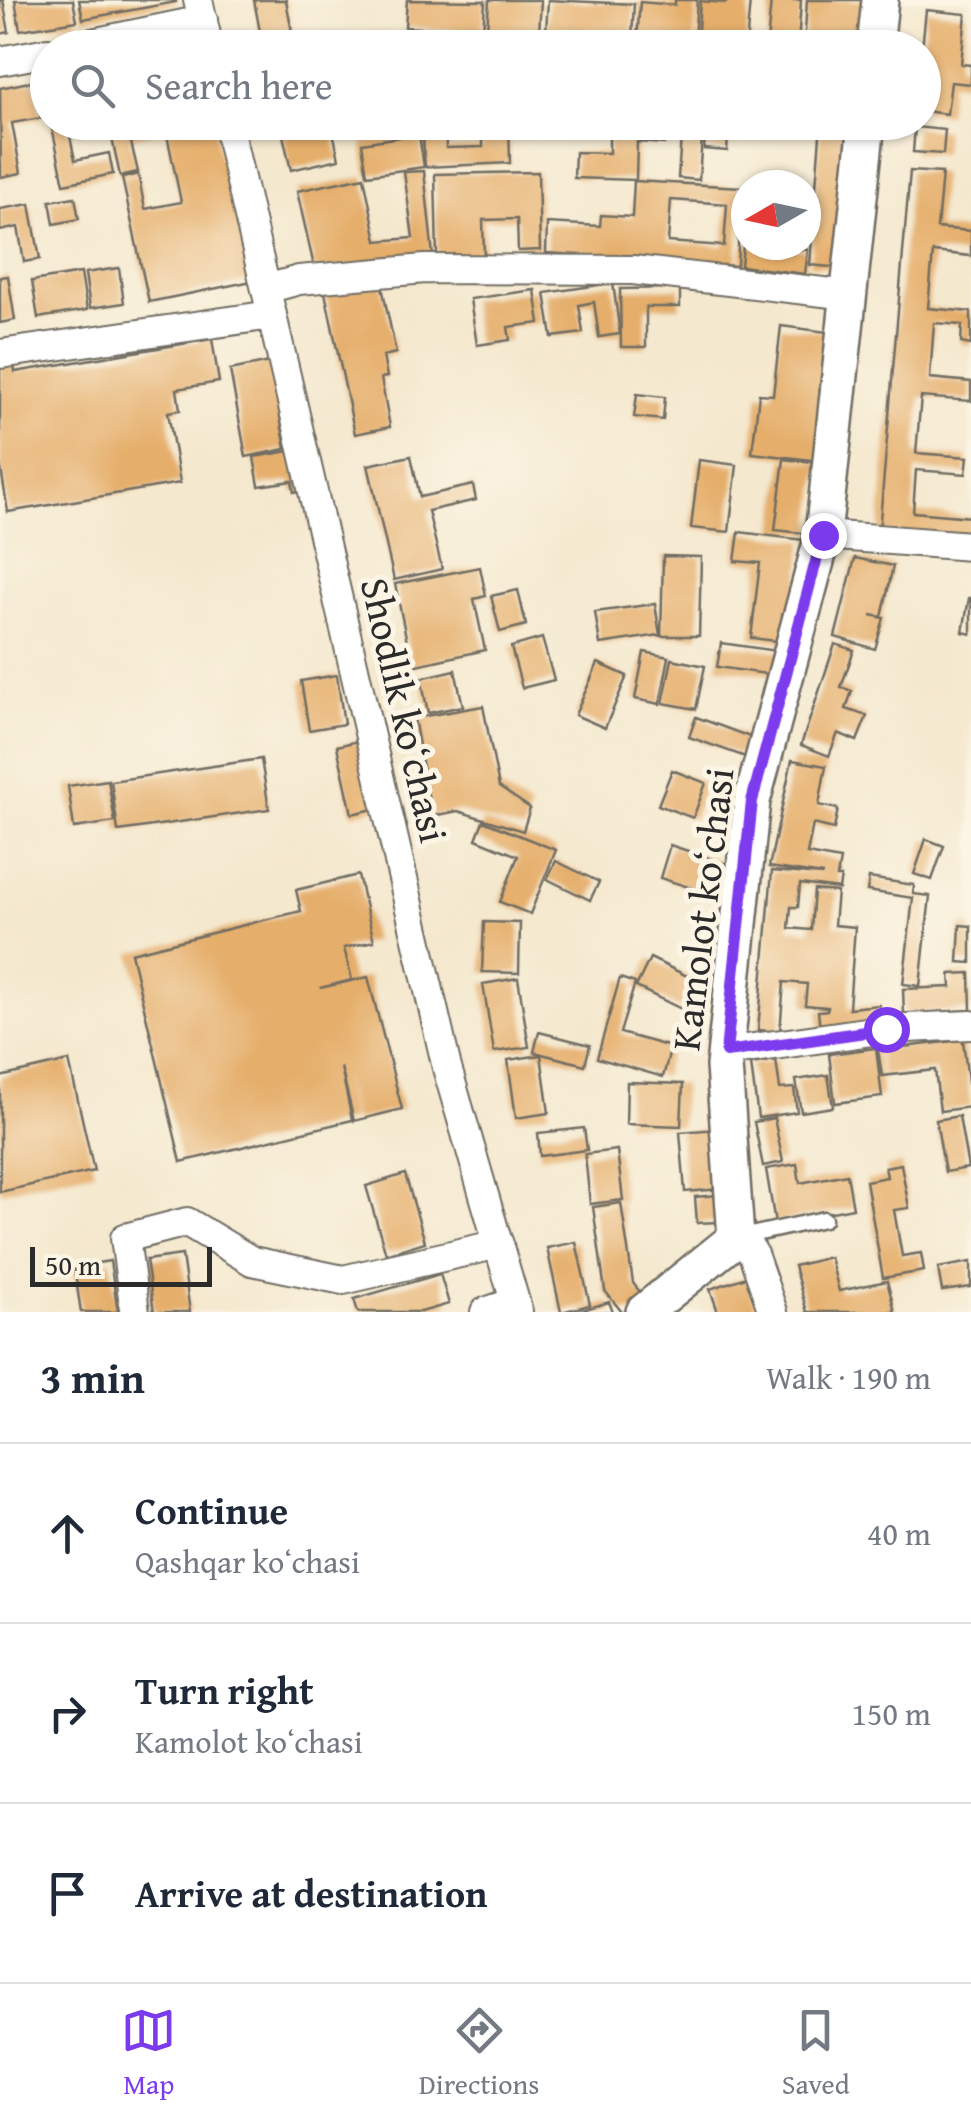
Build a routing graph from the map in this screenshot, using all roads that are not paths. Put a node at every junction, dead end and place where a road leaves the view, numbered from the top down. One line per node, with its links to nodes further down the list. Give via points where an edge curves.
1 (880, 0): 4 (street)
2 (203, 23): 3 (street)
3 (165, 30)
4 (877, 30)
5 (30, 55): 6 (street)
6 (0, 61)
7 (231, 140): 10 (street, Shodlik koʻchasi)
8 (865, 140): 9 (street, Kamolot koʻchasi)
9 (849, 295): 10 (street, via 633,270 425,269 299,280); 12 (street, Kamolot koʻchasi)
10 (269, 302): 11 (street); 18 (street, Shodlik koʻchasi, via 448,1068)
11 (0, 354)
12 (823, 535): 13 (street); 15 (street, Kamolot koʻchasi, via 752,801)
13 (971, 546)
14 (971, 1025): 15 (street, via 886,1029)
15 (726, 1052): 17 (street, Kamolot koʻchasi)
16 (824, 1219): 17 (lane)
17 (736, 1238): 22 (street); 23 (street, via 752,1251)
18 (499, 1244): 19 (street, Shodlik koʻchasi); 20 (street, via 343,1280 252,1261 187,1222 125,1238)
19 (517, 1307): 21 (street)
20 (135, 1312)
21 (485, 1312)
22 (644, 1312)
23 (773, 1312)

